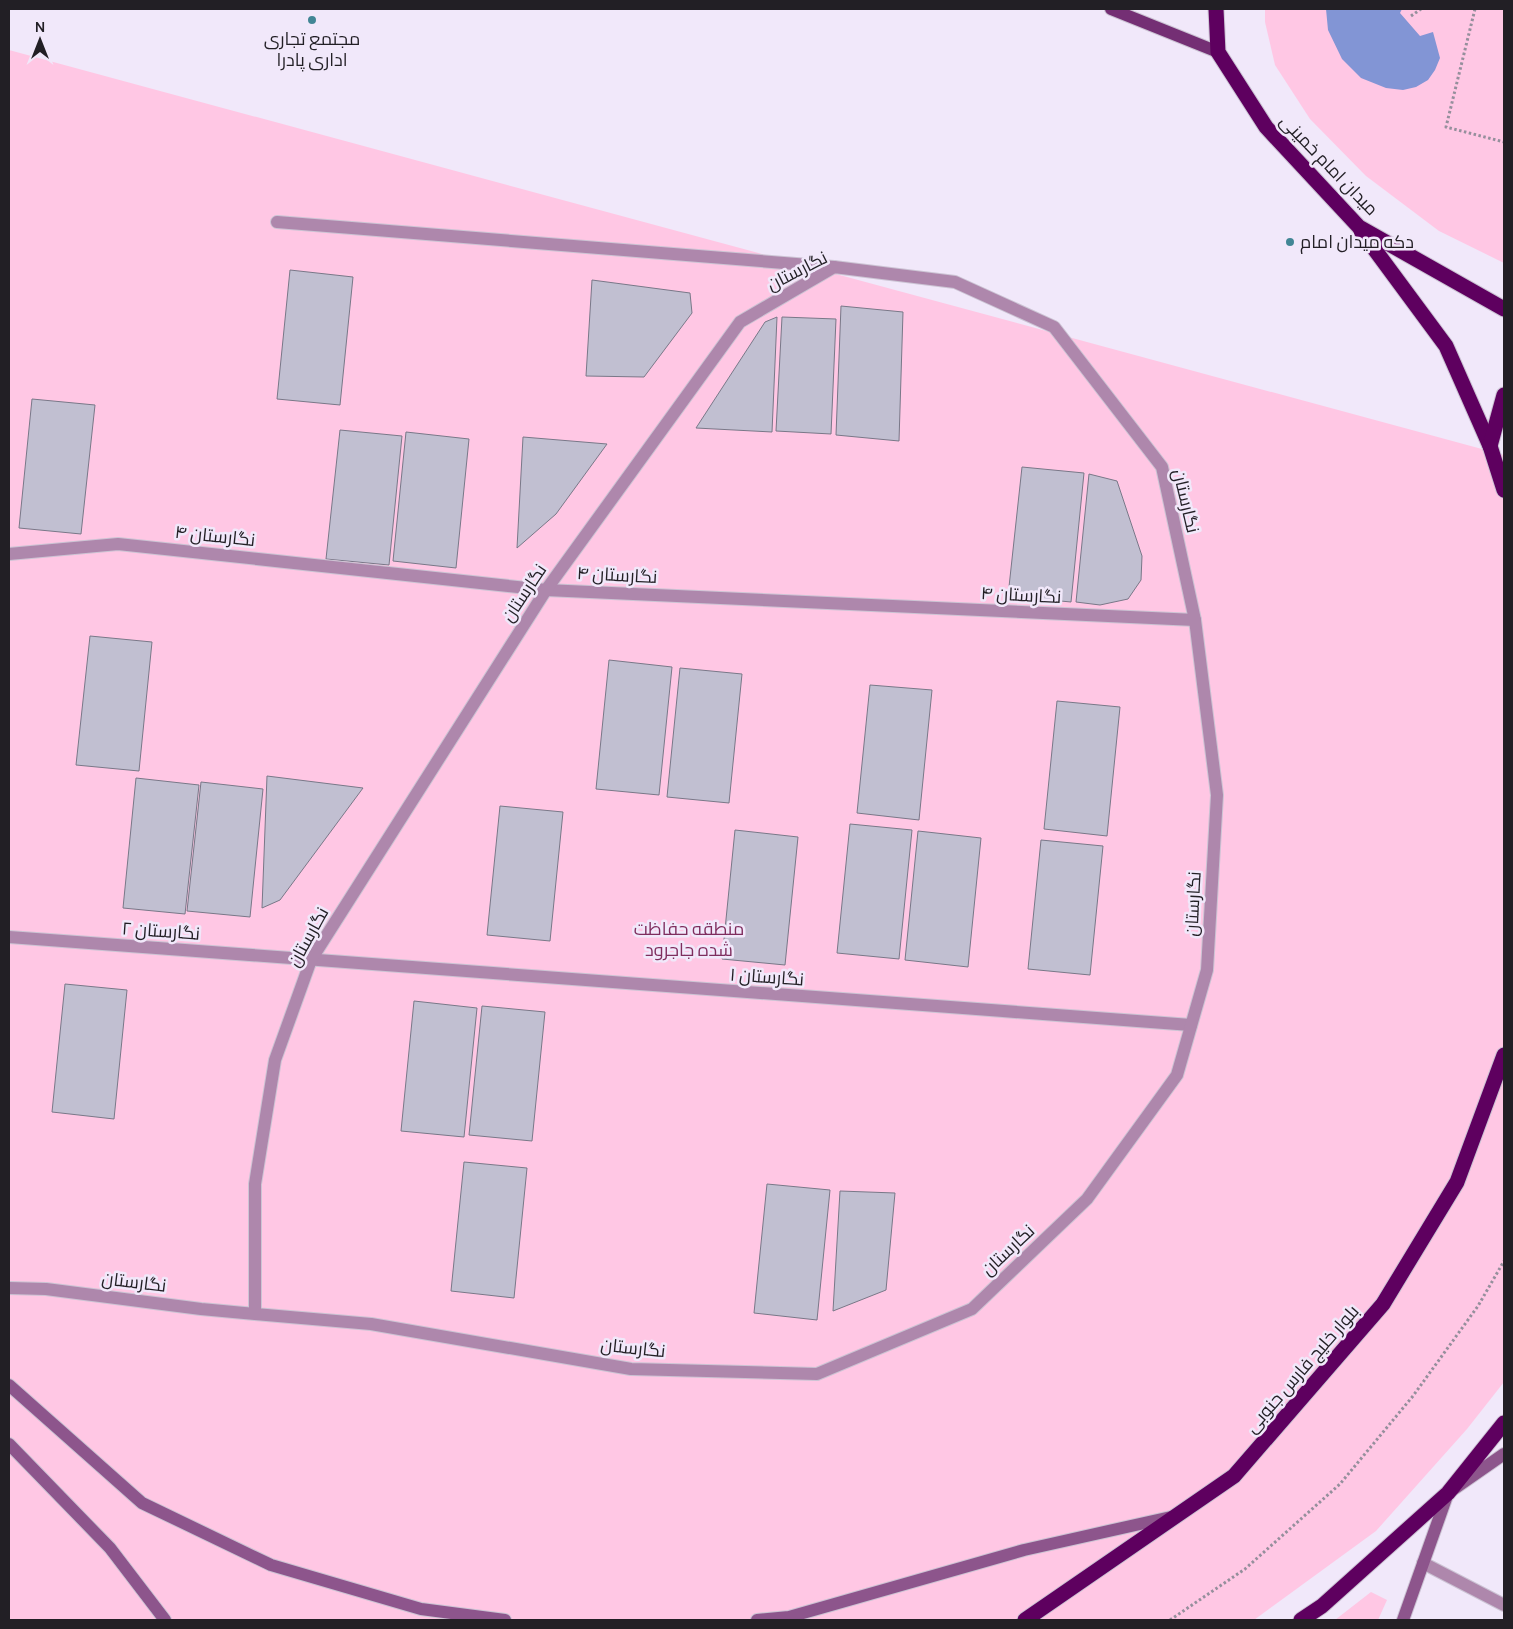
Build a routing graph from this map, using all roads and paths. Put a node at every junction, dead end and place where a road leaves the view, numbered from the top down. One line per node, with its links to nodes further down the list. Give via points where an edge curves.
1 (1111, 9): 6 (main road)
2 (1216, 9): 6 (highway, میدان امام خمینی)
3 (1421, 9): 5 (path)
4 (1475, 9): 7 (path, via 1446,127)
5 (1411, 16)
6 (1218, 52): 9 (highway, میدان امام خمینی, via 1266,127)
7 (1504, 142)
8 (276, 222): 10 (street)
9 (1359, 228): 11 (highway, میدان امام خمینی); 13 (highway, via 1446,346)
10 (834, 267): 16 (street, نگارستان, via 740,322); 17 (street, نگارستان, via 955,282 1054,327 1162,467)
11 (1504, 309)
12 (1504, 395): 13 (highway)
13 (1490, 446): 14 (highway)
14 (1504, 490)
15 (9, 554): 16 (street, نگارستان ۴, via 118,544)
16 (546, 590): 17 (street, نگارستان ۴); 19 (street, نگارستان)
17 (1195, 620): 20 (street, نگارستان, via 1217,796 1207,970)
18 (9, 937): 19 (street, نگارستان ۲)
19 (311, 960): 20 (street, نگارستان ۱); 24 (street, نگارستان, via 275,1060 255,1184)
20 (1191, 1026): 24 (street, نگارستان, via 1177,1075 1087,1199 972,1309 816,1374 631,1369 371,1324)
21 (1504, 1055): 30 (highway, بلوار خلیج فارس جنوبی, via 1457,1182 1383,1304 1234,1476)
22 (1504, 1261): 37 (path, via 1478,1306 1413,1396 1340,1484 1245,1569)
23 (9, 1288): 24 (street, نگارستان, via 46,1289)
24 (255, 1314)
25 (9, 1386): 34 (street, via 142,1503 271,1566 421,1609)
26 (1504, 1423): 29 (highway)
27 (9, 1444): 33 (street, via 110,1548)
28 (1504, 1454): 29 (street)
29 (1448, 1493): 31 (street); 38 (highway, via 1322,1606)
30 (1176, 1516): 35 (street, via 1024,1550 790,1617); 36 (highway, بلوار خلیج فارس جنوبی)
31 (1423, 1563): 32 (street); 39 (street)
32 (1504, 1605)
33 (165, 1620)
34 (504, 1620)
35 (757, 1620)
36 (1025, 1620)
37 (1170, 1620)
38 (1301, 1620)
39 (1403, 1620)

